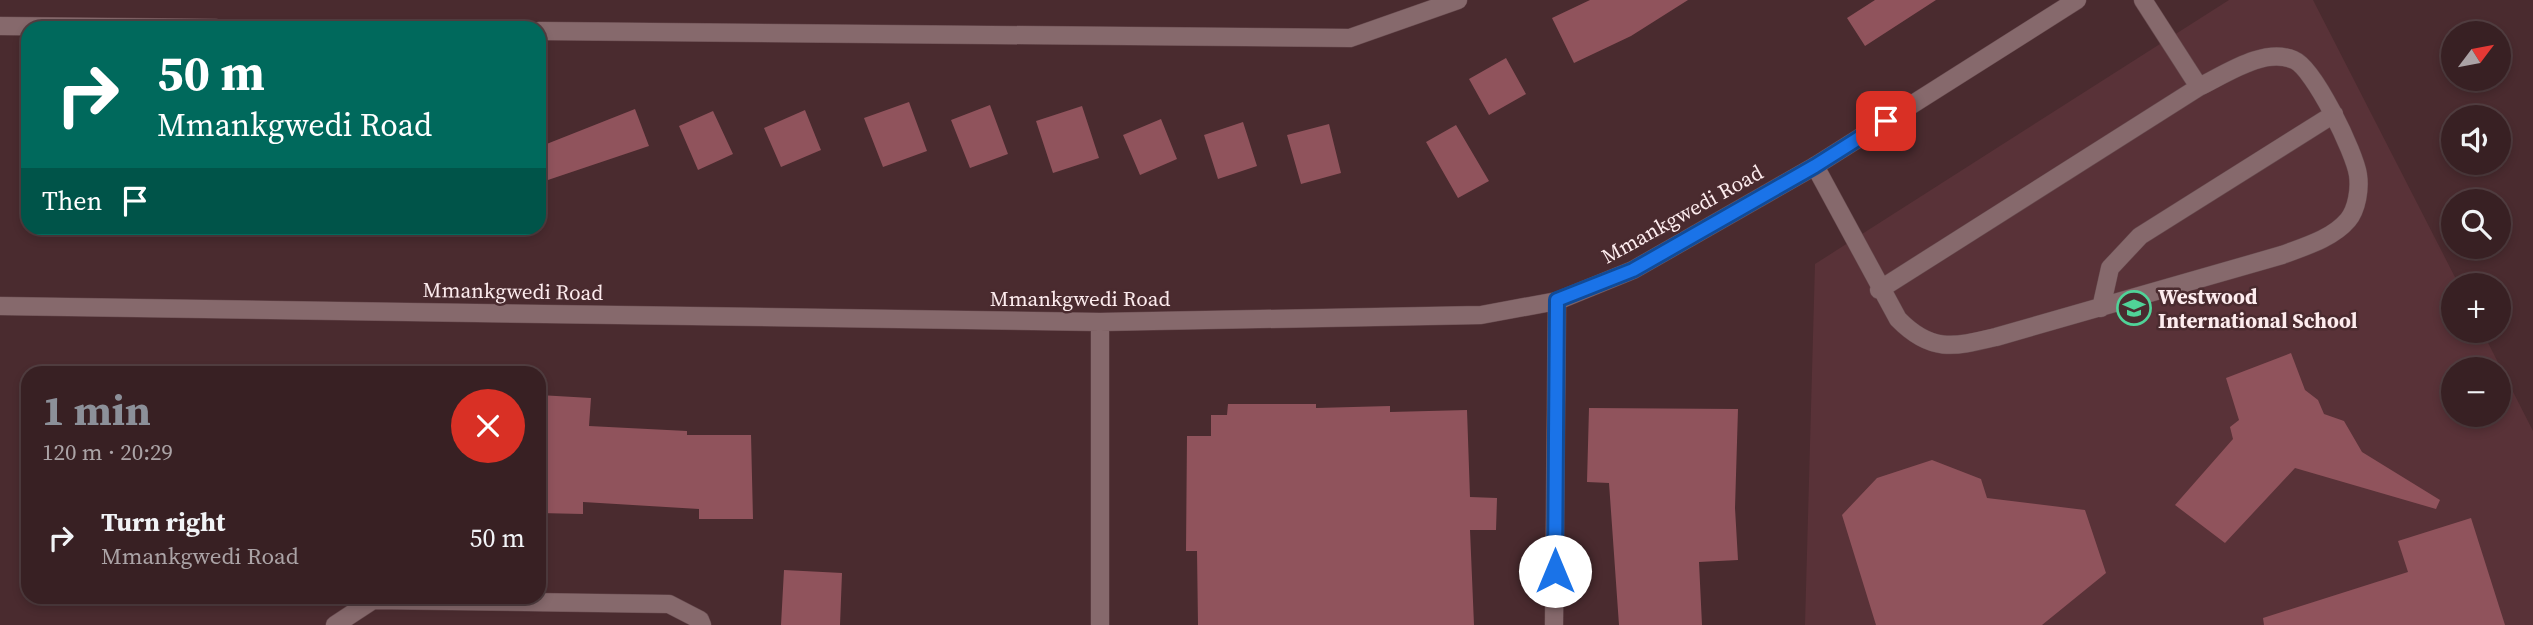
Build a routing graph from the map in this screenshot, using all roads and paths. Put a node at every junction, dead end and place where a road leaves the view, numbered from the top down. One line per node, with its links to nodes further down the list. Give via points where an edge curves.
1 (1458, 0): 6 (street, via 1350,38)
2 (2143, 0): 7 (street)
3 (2075, 1): 9 (street, Mmankgwedi Road)
4 (0, 26): 5 (street)
5 (21, 26)
6 (546, 31)
7 (2199, 87): 8 (street, via 2257,60 2294,59 2306,68); 10 (street)
8 (2334, 114): 13 (street, via 2140,236 2110,268); 13 (street, via 2358,173 2357,197 2348,220 2312,244 2282,255)
9 (1815, 166): 10 (street); 11 (street, Mmankgwedi Road, via 1633,270)
10 (1879, 290): 13 (street, via 1913,335 1932,344 1959,345)
11 (1557, 300): 14 (street, Mmankgwedi Road, via 1480,315); 20 (street)
12 (0, 306): 14 (street, Mmankgwedi Road)
13 (2101, 308)
14 (1100, 322): 19 (street)
15 (546, 602): 18 (street, via 669,604)
16 (367, 604): 17 (street)
17 (335, 625)
18 (702, 625)
19 (1100, 625)
20 (1554, 625)

